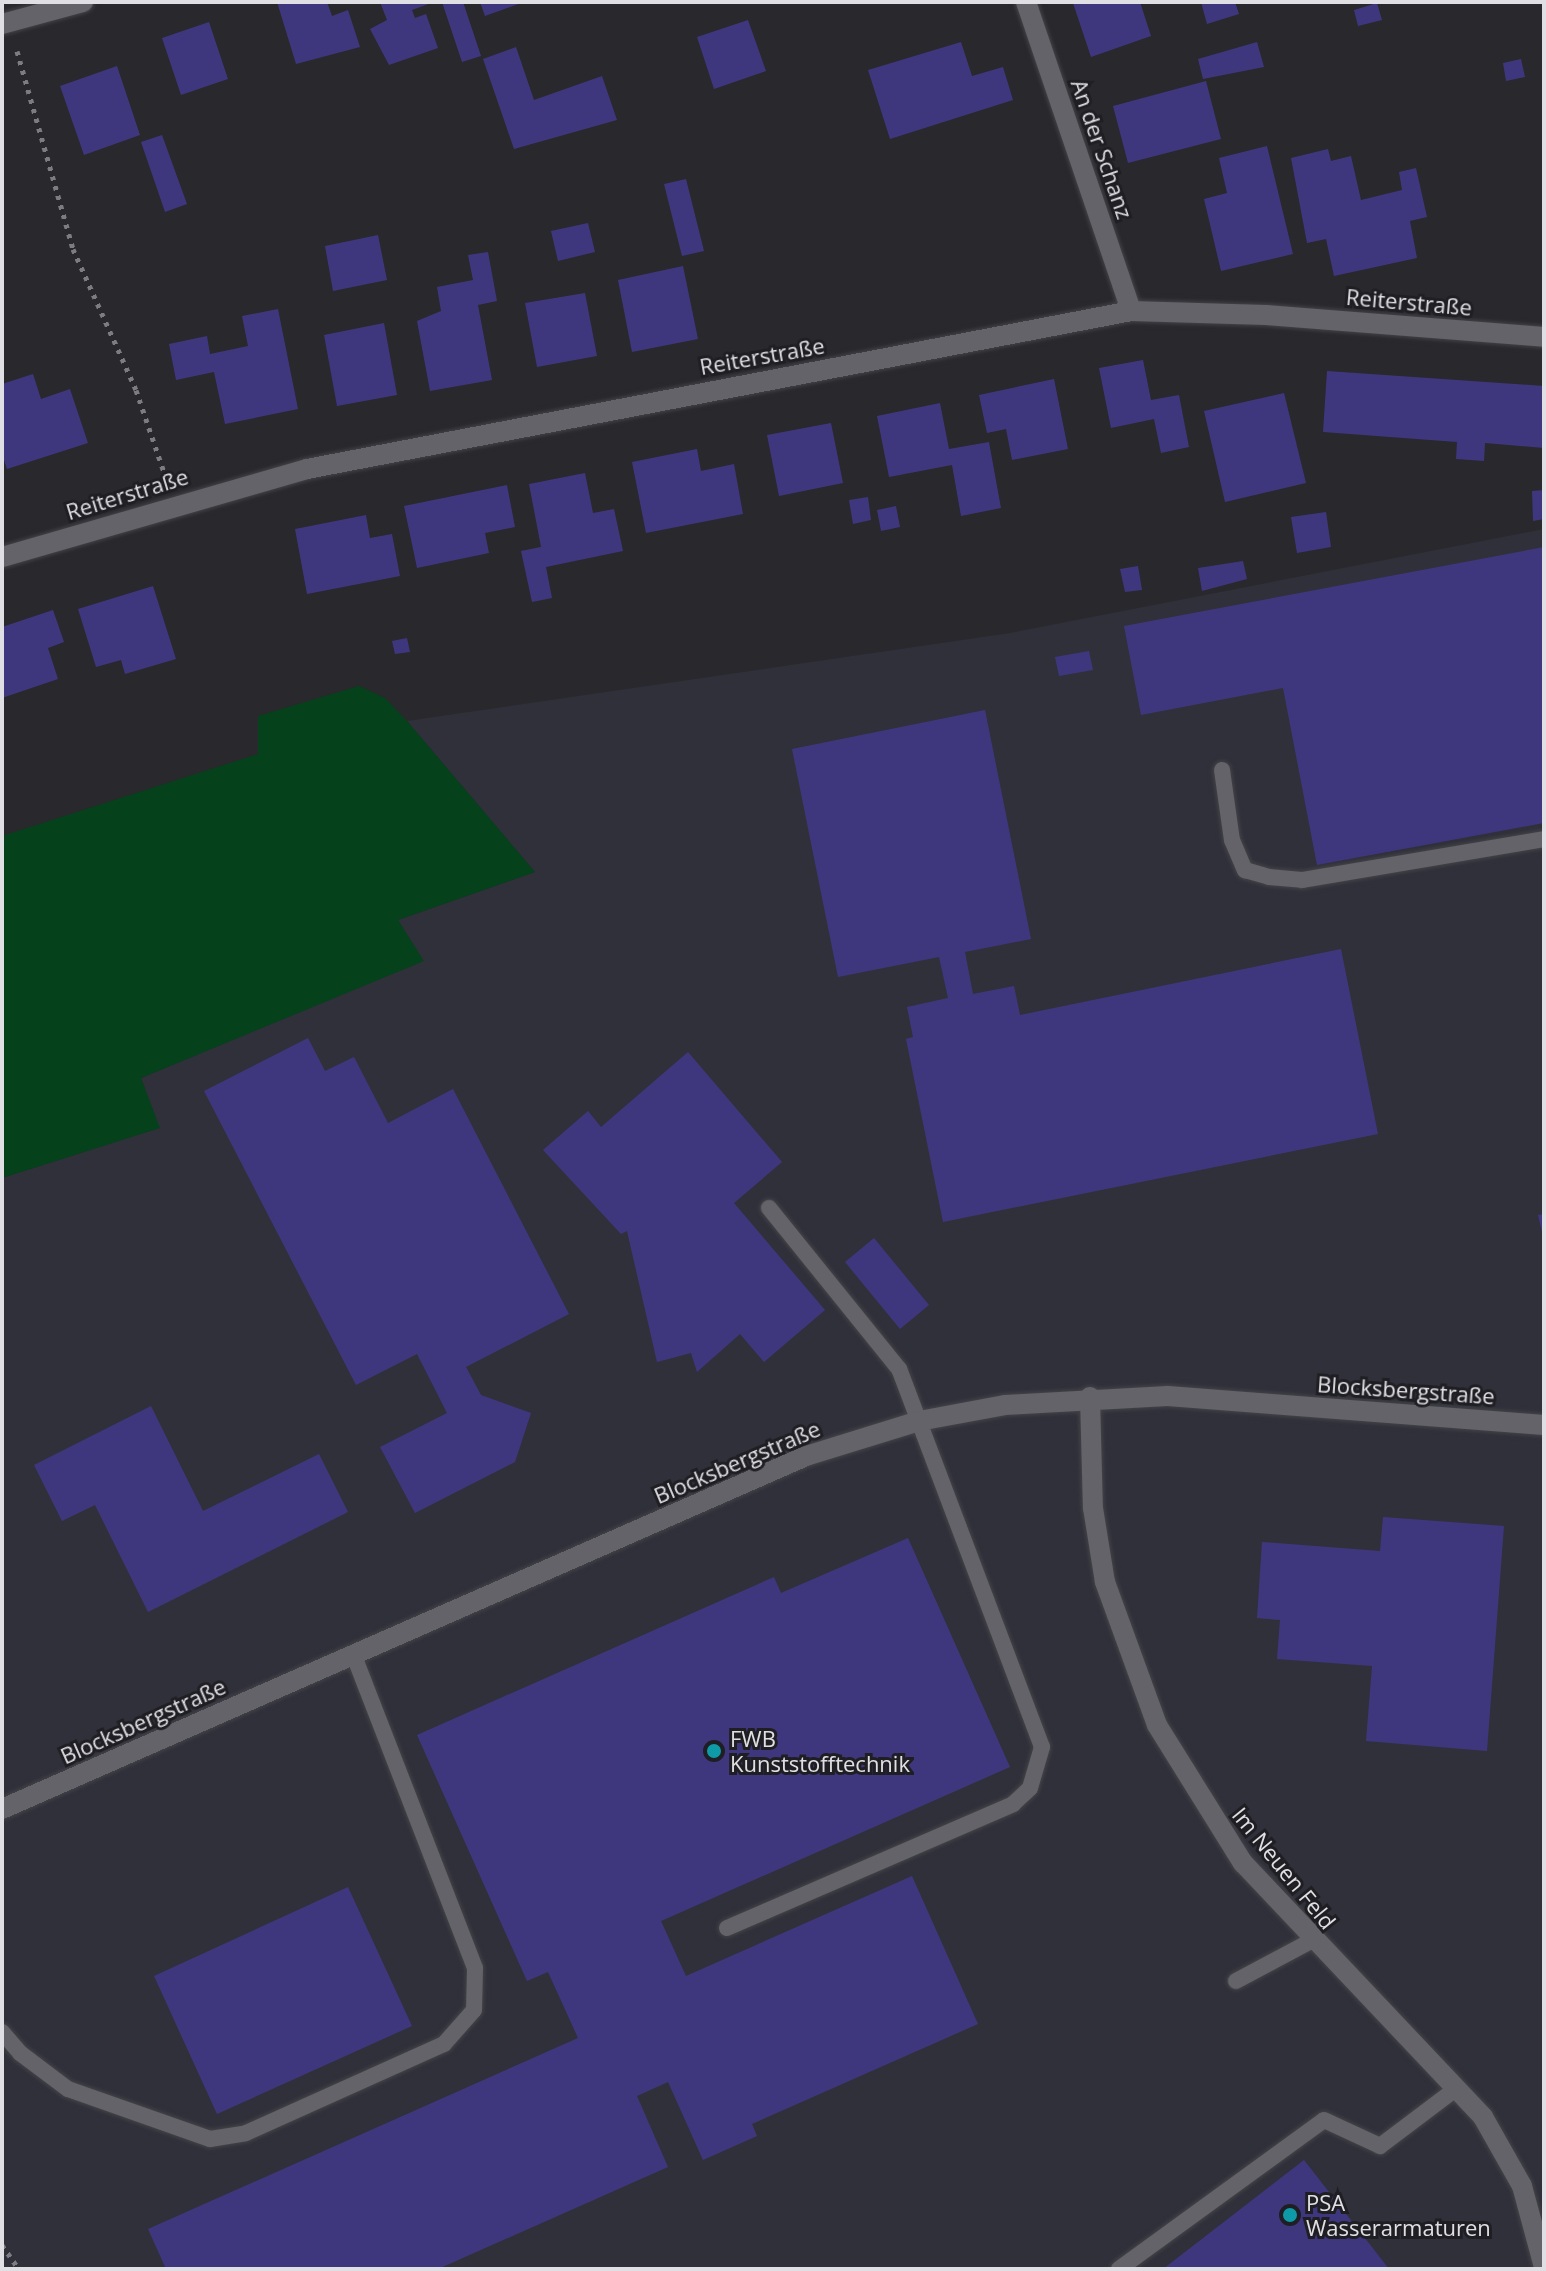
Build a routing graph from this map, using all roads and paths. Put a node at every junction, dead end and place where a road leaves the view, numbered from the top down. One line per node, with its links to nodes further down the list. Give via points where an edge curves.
1 (83, 2): 3 (street)
2 (1026, 2): 4 (street, An der Schanz)
3 (6, 23): 6 (path, via 73,249 136,390)
4 (1131, 311): 5 (street, Reiterstraße, via 1266,315); 6 (street, Reiterstraße, via 478,432)
5 (1544, 337)
6 (173, 504): 7 (street, Reiterstraße)
7 (2, 557)
8 (1222, 770): 9 (lane, via 1236,850 1245,870 1269,877 1302,880)
9 (1544, 839)
10 (769, 1208): 12 (lane, via 899,1369)
11 (1090, 1397): 12 (street, Blocksbergstraße); 13 (street, Blocksbergstraße, via 1168,1396); 17 (street, Im Neuen Feld, via 1093,1508 1105,1582 1127,1652 1157,1725 1198,1797 1243,1863)
12 (919, 1421): 14 (street, Blocksbergstraße, via 806,1456); 16 (lane, via 1042,1747 1039,1769 1013,1804)
13 (1544, 1425)
14 (354, 1656): 15 (street, Blocksbergstraße); 19 (lane, via 475,1968 474,2010 444,2044 246,2133 210,2139 68,2089 20,2053)
15 (2, 1809)
16 (727, 1928)
17 (1311, 1941): 18 (lane); 20 (street, Im Neuen Feld)
18 (1236, 1981)
19 (2, 2032)
20 (1457, 2088): 22 (street, Im Neuen Feld, via 1513,2167 1536,2225); 24 (lane, via 1380,2146 1324,2120)
21 (2, 2245): 23 (path)
22 (1544, 2267)
23 (19, 2269)
24 (1119, 2269)

